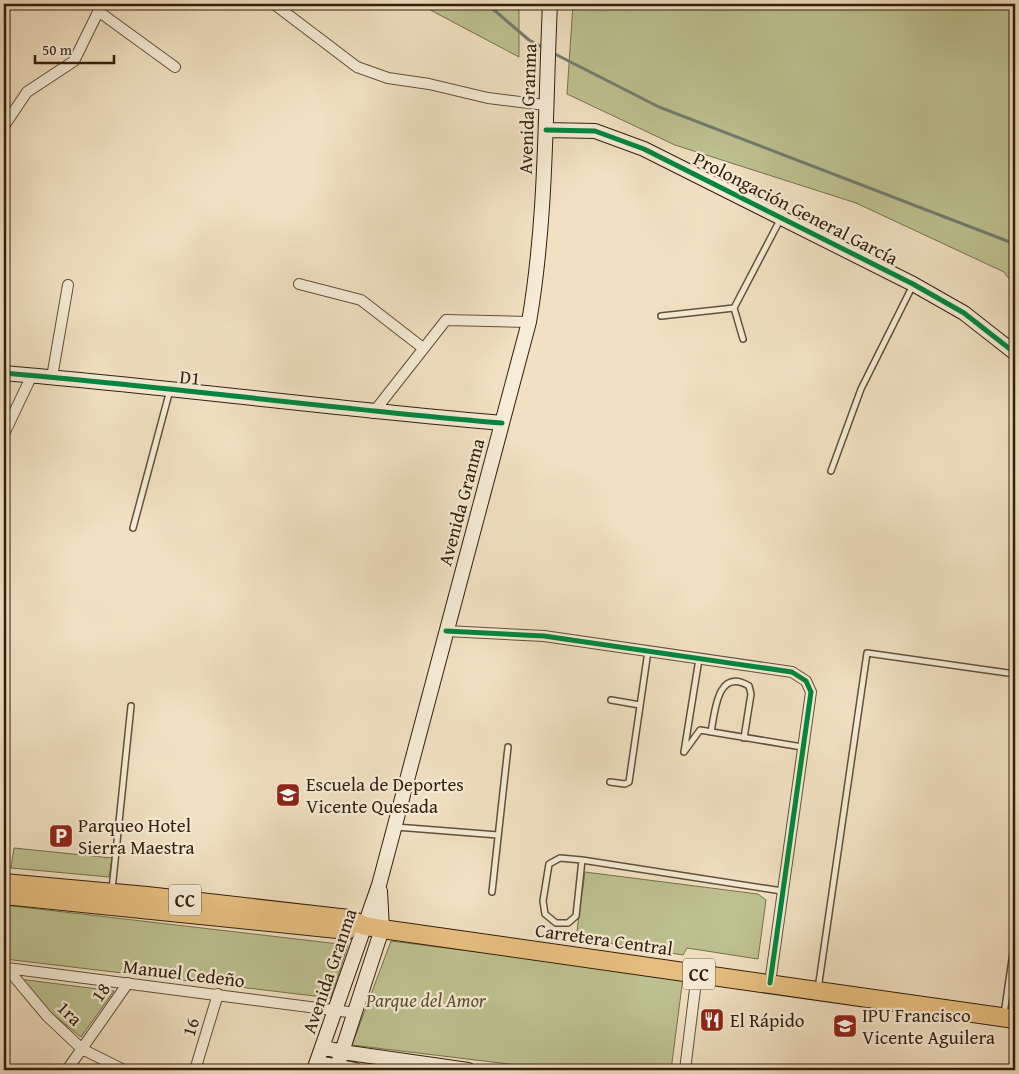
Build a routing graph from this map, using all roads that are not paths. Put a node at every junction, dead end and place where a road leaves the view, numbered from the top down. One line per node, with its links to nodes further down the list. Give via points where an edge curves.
1 (274, 4): 5 (street, via 357,67 388,78 488,98)
2 (550, 4): 5 (main road, Avenida Granma)
3 (100, 8): 4 (street); 6 (street, via 74,61 27,92)
4 (175, 68)
5 (545, 105): 7 (main road, Avenida Granma)
6 (4, 126)
7 (546, 130): 8 (main road, Prolongación General García, via 595,131 612,137 644,149); 14 (main road, Avenida Granma, via 539,267)
8 (781, 217): 10 (main road, Prolongación General García); 12 (lane)
9 (299, 284): 16 (street, via 361,300)
10 (913, 284): 17 (main road, Prolongación General García, via 964,313); 25 (lane, via 861,389)
11 (68, 285): 20 (street)
12 (734, 308): 13 (lane); 15 (lane)
13 (661, 316)
14 (529, 322): 16 (street, via 446,320); 23 (main road, Avenida Granma)
15 (743, 340)
16 (423, 348): 22 (street)
17 (1015, 354)
18 (4, 373): 19 (main road, D1)
19 (32, 375): 20 (main road, D1); 24 (street)
20 (52, 377): 21 (main road, D1)
21 (170, 390): 22 (main road, D1); 26 (lane)
22 (373, 412): 23 (main road, D1)
23 (502, 423): 27 (main road, Avenida Granma)
24 (4, 434)
25 (831, 471)
26 (133, 528)
27 (446, 631): 28 (street, via 544,636); 39 (main road, Avenida Granma)
28 (648, 651): 29 (street); 32 (lane)
29 (699, 659): 34 (lane, via 684,752 700,730); 37 (street, via 792,672 806,681 811,692)
30 (1015, 674): 55 (lane, via 867,653)
31 (611, 700): 32 (lane)
32 (640, 705): 38 (lane, via 630,782)
33 (131, 706): 46 (lane)
34 (711, 732): 35 (lane); 35 (lane, via 720,692 734,681 742,682 749,686 751,694)
35 (744, 738): 37 (lane)
36 (508, 747): 40 (lane)
37 (802, 747): 44 (street)
38 (610, 782)
39 (395, 827): 40 (lane); 43 (main road, Avenida Granma)
40 (498, 835): 45 (lane)
41 (582, 860): 41 (lane, via 560,858 549,864 542,901 545,914 556,923 568,923 576,916); 44 (lane)
42 (4, 883): 46 (highway, Carretera Central / CC)
43 (379, 885): 48 (main road, Avenida Granma); 49 (main road, Avenida Granma)
44 (782, 891): 53 (street)
45 (492, 892)
46 (112, 893): 48 (highway, Carretera Central / CC, via 348,919)
47 (4, 895): 48 (highway, Carretera Central / CC, via 344,931)
48 (365, 926): 49 (highway, Carretera Central / CC); 57 (main road, Avenida Granma)
49 (382, 929): 52 (highway, Carretera Central / CC); 58 (main road, Avenida Granma)
50 (1015, 939): 59 (lane)
51 (5, 966): 54 (street, Manuel Cedeño); 61 (street, 1ra, via 47,1016)
52 (697, 974): 53 (highway, Carretera Central / CC); 70 (street)
53 (770, 982): 55 (highway, Carretera Central / CC)
54 (128, 983): 56 (street, Manuel Cedeño); 61 (street, 18)
55 (818, 990): 59 (highway, Carretera Central / CC)
56 (218, 994): 57 (street, Manuel Cedeño); 67 (street, 16)
57 (335, 1011): 58 (street, Manuel Cedeño); 60 (main road, Avenida Granma)
58 (356, 1013): 62 (main road, Avenida Granma)
59 (1009, 1018)
60 (322, 1047): 62 (main road); 63 (main road, Avenida Granma)
61 (82, 1049): 65 (street, 18); 66 (street, 1ra)
62 (342, 1052): 64 (main road, Avenida Granma); 69 (main road)
63 (316, 1067): 64 (main road)
64 (336, 1069): 68 (main road)
65 (67, 1070)
66 (124, 1070)
67 (195, 1070)
68 (355, 1070)
69 (468, 1070)
70 (685, 1070)

